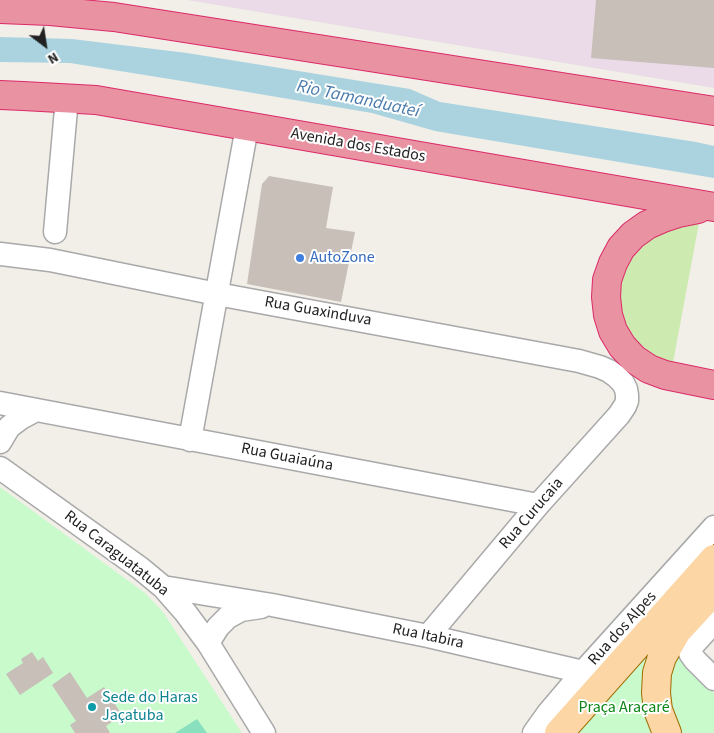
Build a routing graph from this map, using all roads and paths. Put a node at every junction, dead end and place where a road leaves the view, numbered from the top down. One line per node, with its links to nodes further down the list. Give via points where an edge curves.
1 (0, 9): 4 (highway, via 114,16)
2 (0, 95): 3 (highway, Avenida dos Estados)
3 (66, 98): 5 (highway, Avenida dos Estados, via 96,100); 7 (street)
4 (714, 111)
5 (247, 127): 6 (highway, Avenida dos Estados); 9 (street)
6 (713, 207): 10 (highway, via 678,213 647,225 633,235 613,264 607,280 606,297 613,331 634,359 665,375)
7 (55, 232)
8 (0, 254): 9 (street, Rua Guaxinduva, via 50,260)
9 (217, 294): 11 (street, Rua Guaxinduva, via 579,361 609,371); 14 (street)
10 (714, 385)
11 (626, 389): 17 (street, Rua Curucaia, via 627,401 619,415)
12 (0, 403): 13 (street, Rua Guaiaúna)
13 (36, 410): 14 (street, Rua Guaiaúna); 15 (street, via 9,428)
14 (190, 440): 17 (street, Rua Guaiaúna)
15 (0, 442)
16 (0, 468): 20 (street, Rua Caraguatatuba)
17 (538, 506): 24 (street, Rua Curucaia)
18 (714, 527): 26 (street, Rua dos Alpes)
19 (714, 559): 30 (main road, Rua dos Alpes)
20 (163, 587): 22 (street, Rua Itabira); 25 (street, Rua Caraguatatuba)
21 (714, 591): 31 (main road, via 677,631 662,657 656,693 658,710)
22 (272, 605): 24 (street, Rua Itabira); 25 (street, Rua Itabira, via 241,610 228,617)
23 (714, 622): 27 (street, via 692,646 690,653)
24 (428, 636): 26 (street, Rua Itabira)
25 (208, 643): 28 (street, Rua Caraguatatuba)
26 (584, 672): 29 (street, Rua dos Alpes)
27 (714, 678)
28 (264, 733)
29 (534, 733)
30 (559, 733)
31 (667, 733)

